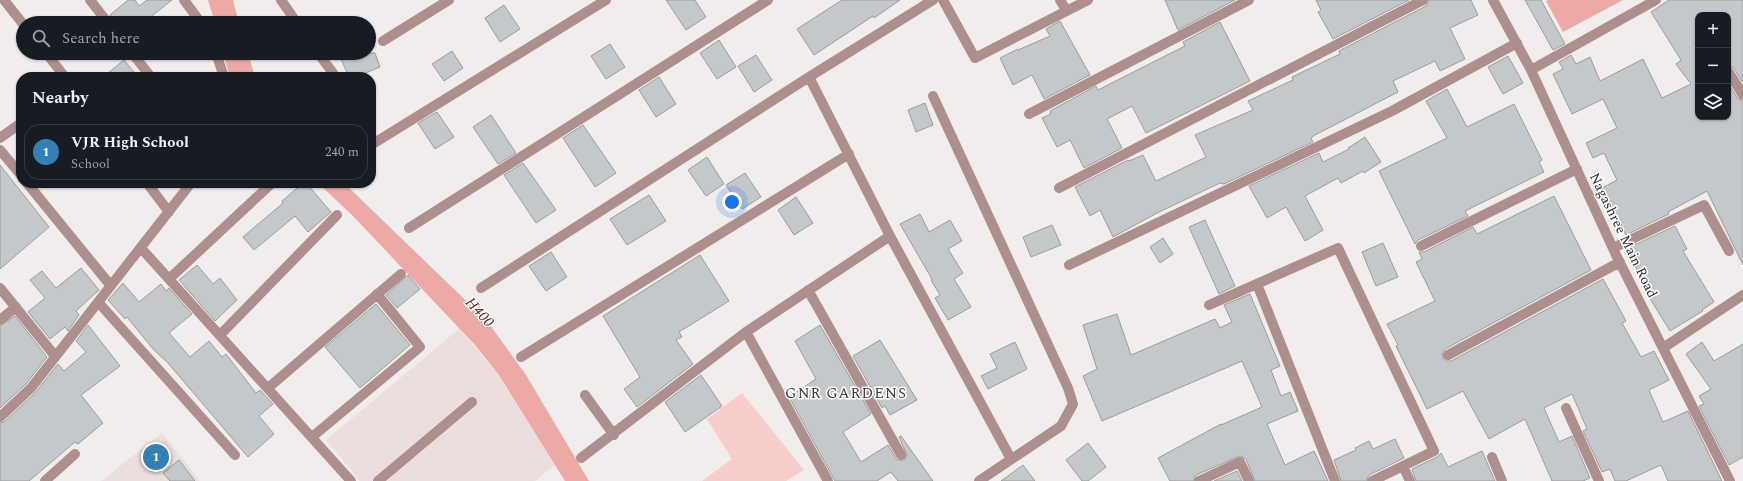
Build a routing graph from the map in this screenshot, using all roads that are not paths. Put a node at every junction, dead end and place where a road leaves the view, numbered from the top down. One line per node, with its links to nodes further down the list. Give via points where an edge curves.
1 (4, 0): 17 (street)
2 (90, 0): 18 (street)
3 (184, 0): 19 (street)
4 (281, 0): 20 (street)
5 (448, 0): 21 (street)
6 (606, 0): 39 (street)
7 (768, 0): 51 (street)
8 (933, 0): 33 (street)
9 (943, 0): 16 (street, via 975,58)
10 (1060, 0): 16 (street)
11 (1088, 0): 16 (street)
12 (1249, 0): 36 (street)
13 (1422, 0): 48 (street)
14 (1493, 0): 22 (street, Nagashree Main Road)
15 (1656, 0): 27 (street)
16 (1067, 11)
17 (17, 16)
18 (103, 16)
19 (196, 16)
20 (292, 16)
21 (383, 41)
22 (1517, 43): 27 (street, Nagashree Main Road); 58 (street, via 1392,111)
23 (51, 60): 28 (street)
24 (138, 60): 29 (street)
25 (218, 60): 30 (street)
26 (323, 60): 31 (street)
27 (1531, 70): 43 (street, Nagashree Main Road)
28 (60, 72)
29 (147, 72)
30 (222, 72)
31 (332, 72)
32 (1731, 76): 34 (street)
33 (809, 77): 41 (street); 64 (street)
34 (1743, 95)
35 (933, 96): 90 (street, via 1068,388 1073,404 1061,426)
36 (1029, 114)
37 (16, 127): 38 (street)
38 (0, 138)
39 (376, 142)
40 (0, 150): 42 (street)
41 (849, 154): 52 (street); 77 (street)
42 (16, 169)
43 (1577, 169): 53 (street); 55 (street, Nagashree Main Road)
44 (31, 188): 62 (street)
45 (151, 188): 49 (street)
46 (187, 188): 49 (street)
47 (267, 188): 60 (street)
48 (1059, 188)
49 (170, 212): 54 (street)
50 (337, 215): 73 (street)
51 (409, 228)
52 (890, 236): 65 (street); 90 (street)
53 (1420, 246)
54 (141, 248): 60 (street); 62 (street)
55 (1613, 248): 56 (street, via 1704,205); 57 (street, Nagashree Main Road)
56 (1729, 251)
57 (1620, 262): 74 (street, Nagashree Main Road); 75 (street)
58 (1069, 265)
59 (401, 274): 66 (street)
60 (169, 279): 73 (street)
61 (1256, 284): 69 (street); 91 (street, via 1338,248 1434,451); 99 (street)
62 (111, 286): 68 (street)
63 (0, 288): 70 (street)
64 (481, 288)
65 (808, 290): 72 (street); 87 (street)
66 (377, 294): 78 (street); 84 (street, via 420,347)
67 (1743, 295): 74 (street)
68 (98, 302): 76 (street); 86 (street)
69 (1209, 305)
70 (16, 308): 71 (street); 76 (street)
71 (0, 320)
72 (746, 332): 83 (street); 95 (street)
73 (220, 335): 78 (street)
74 (1663, 348): 104 (street, Nagashree Main Road)
75 (1448, 355)
76 (56, 356): 82 (street, via 31,388)
77 (521, 357)
78 (268, 388): 84 (street)
79 (585, 395): 83 (street)
80 (472, 402): 94 (street)
81 (1566, 408): 103 (street)
82 (0, 417)
83 (614, 435): 89 (street)
84 (312, 437): 93 (street)
85 (75, 454): 92 (street)
86 (235, 455)
87 (901, 455)
88 (1492, 457): 102 (street)
89 (581, 458)
90 (1011, 459): 96 (street)
91 (1403, 466): 100 (street); 101 (street)
92 (46, 481)
93 (351, 481)
94 (378, 481)
95 (828, 481)
96 (979, 481)
97 (1199, 481): 98 (street, via 1240,462)
98 (1249, 481)
99 (1335, 481)
100 (1372, 481)
101 (1410, 481)
102 (1502, 481)
103 (1599, 481)
104 (1730, 481)

